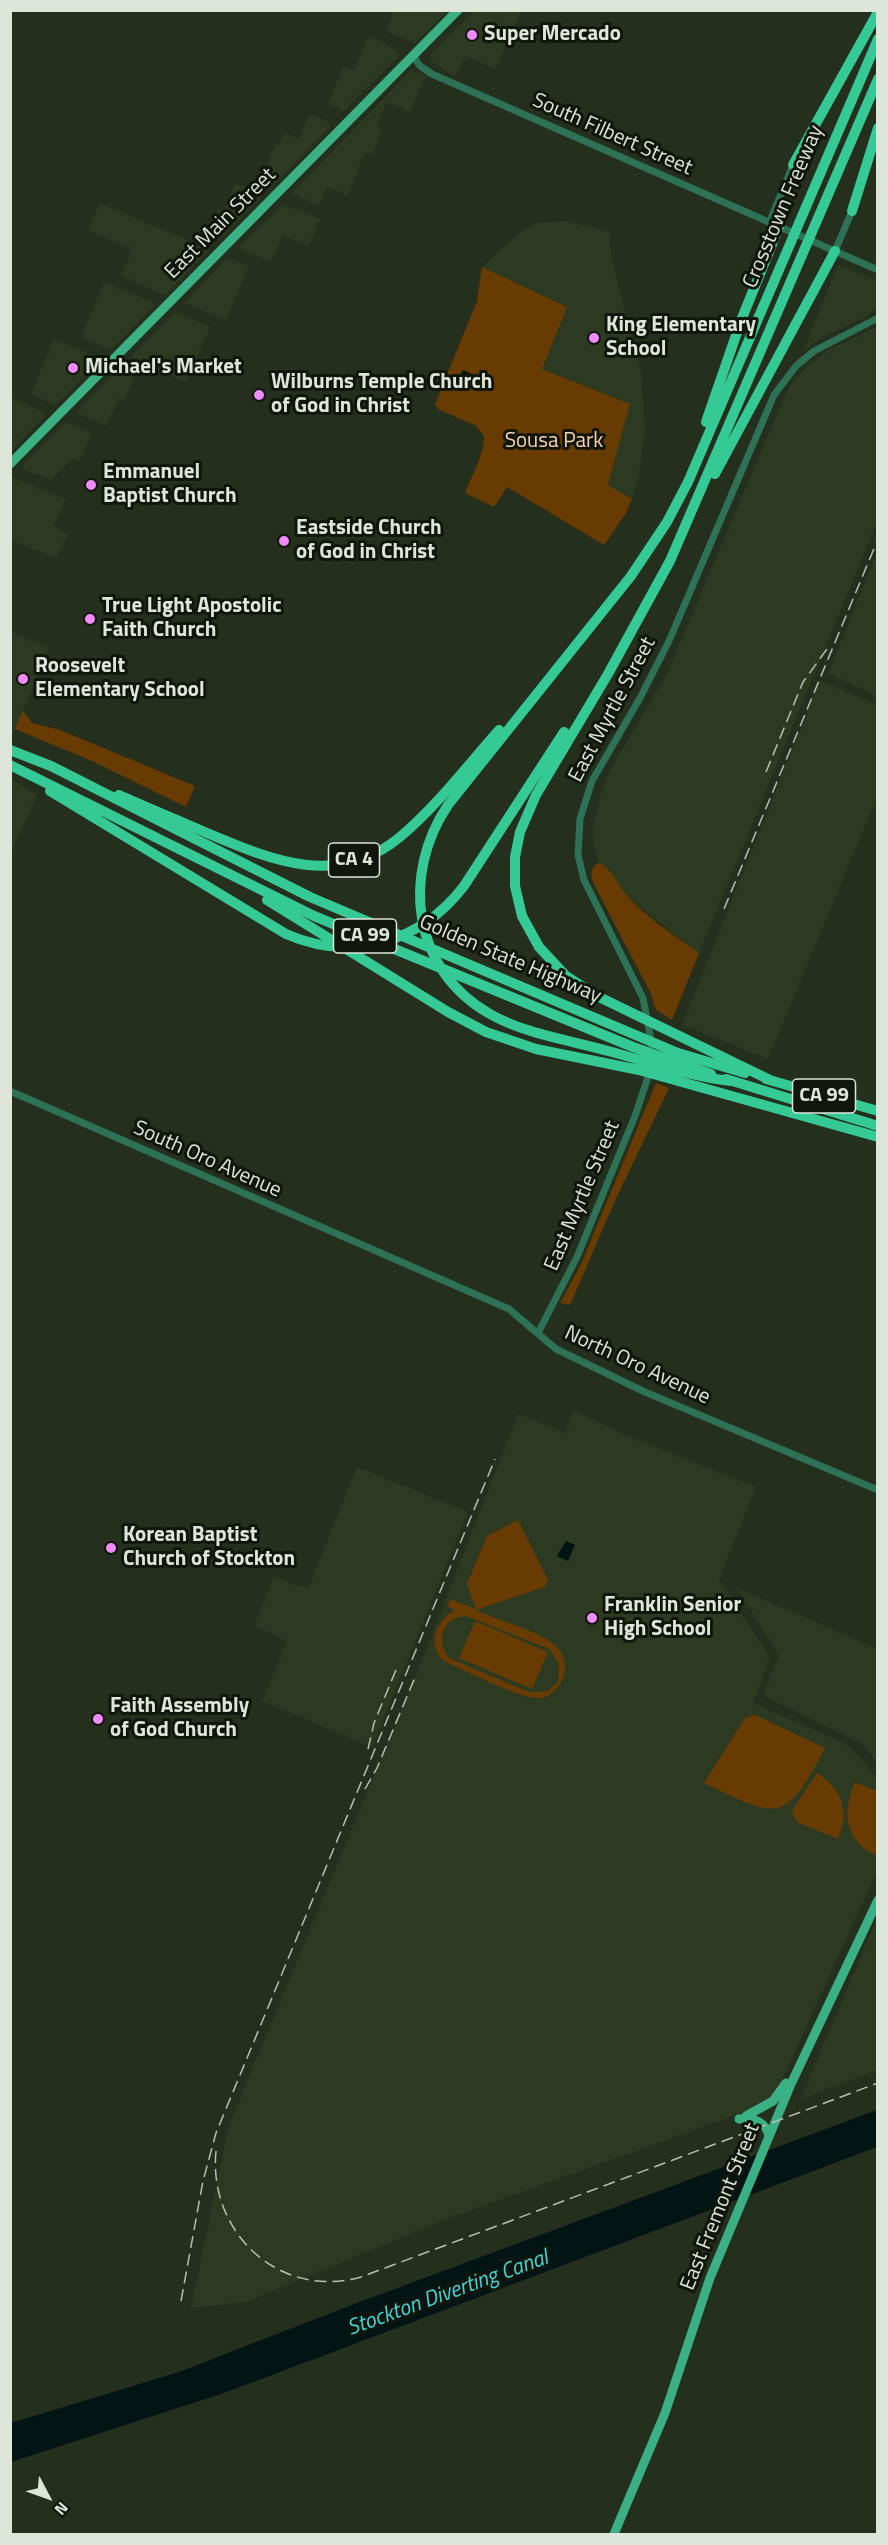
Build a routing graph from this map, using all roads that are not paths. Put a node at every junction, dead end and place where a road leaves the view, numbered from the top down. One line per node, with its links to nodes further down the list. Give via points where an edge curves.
1 (458, 10): 4 (main road, East Main Street)
2 (878, 12): 7 (highway)
3 (878, 39): 14 (highway, Crosstown Freeway / CA 4)
4 (413, 56): 9 (street, South Filbert Street, via 432,74); 13 (main road, East Main Street)
5 (878, 79): 15 (highway, Crosstown Freeway)
6 (878, 128): 8 (highway)
7 (793, 165): 9 (street)
8 (852, 211): 10 (street)
9 (777, 226): 10 (street, South Filbert Street); 14 (highway)
10 (832, 250): 11 (street, South Filbert Street); 15 (highway)
11 (878, 270)
12 (878, 318): 30 (street, East Myrtle Street, via 814,351 796,366 774,395 669,641 586,794 578,830 582,873 643,998 652,1034 647,1086 577,1257)
13 (10, 464)
14 (678, 502): 17 (highway, Crosstown Freeway / CA 4, via 644,559)
15 (676, 548): 16 (highway, Crosstown Freeway)
16 (632, 631): 21 (highway, via 464,886 439,913 408,934 371,946 326,946 286,934); 23 (highway, via 524,819 515,873 522,916 546,957 576,984)
17 (583, 636): 20 (highway, CA 4, via 412,826 386,847 348,862 308,866 273,860); 24 (highway, via 435,824 422,860 419,892 430,946 445,973 466,997 491,1015 523,1028 698,1077)
18 (10, 750): 20 (highway, Golden State Highway / CA 99)
19 (10, 765): 22 (highway, Golden State Highway / CA 99)
20 (51, 766): 23 (highway, Golden State Highway / CA 99, via 310,897 678,1053)
21 (10, 770)
22 (252, 886): 24 (highway, Golden State Highway / CA 99, via 314,916 622,1042); 28 (highway, via 255,892 486,1032 536,1049 639,1070)
23 (770, 1080): 26 (highway, Golden State Highway / CA 99)
24 (732, 1081): 27 (highway, Golden State Highway / CA 99)
25 (10, 1091): 29 (street, South Oro Avenue)
26 (878, 1111)
27 (878, 1126)
28 (878, 1137)
29 (391, 1257): 30 (street, North Oro Avenue, via 509,1309)
30 (538, 1333): 31 (street, North Oro Avenue, via 556,1349 645,1392)
31 (878, 1490)
32 (878, 1900): 33 (main road, East Fremont Street)
33 (811, 2039): 34 (main road, East Fremont Street); 34 (main road, via 777,2098 743,2118 766,2127)
34 (768, 2140): 35 (main road, East Fremont Street, via 701,2301 665,2413)
35 (614, 2535)

